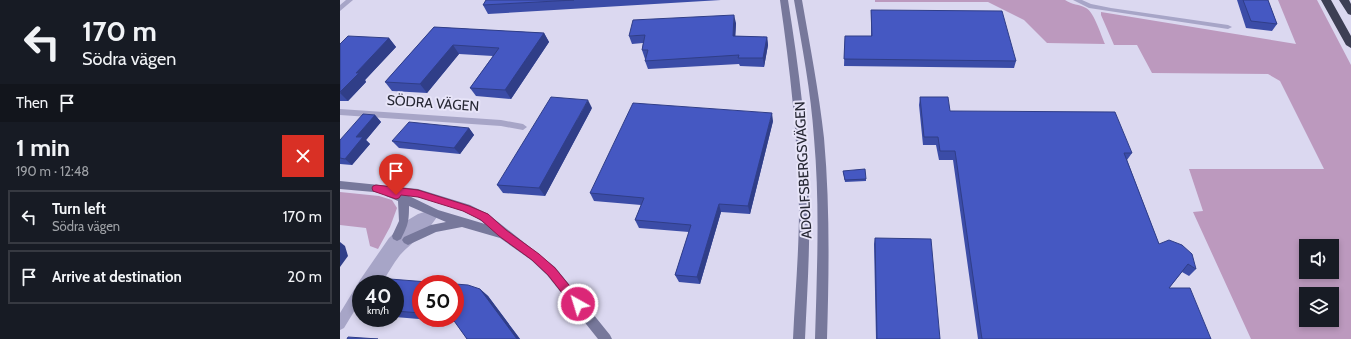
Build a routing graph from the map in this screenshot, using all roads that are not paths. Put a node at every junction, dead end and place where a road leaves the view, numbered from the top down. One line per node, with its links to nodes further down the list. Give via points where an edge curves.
1 (350, 0): 7 (street)
2 (784, 0): 9 (main road, ADOLFSBERGSVÄGEN)
3 (798, 0): 10 (main road, ADOLFSBERGSVÄGEN)
4 (1076, 0): 11 (street, via 1089,6 1111,10)
5 (1326, 0): 12 (highway)
6 (1344, 0): 8 (highway)
7 (340, 9)
8 (1351, 12)
9 (786, 14): 10 (main road); 14 (main road, ADOLFSBERGSVÄGEN)
10 (800, 14): 13 (main road, ADOLFSBERGSVÄGEN)
11 (1228, 27)
12 (1351, 45)
13 (815, 104): 14 (main road); 24 (main road, ADOLFSBERGSVÄGEN)
14 (799, 105): 23 (main road, ADOLFSBERGSVÄGEN)
15 (340, 112): 16 (street, SÖDRA VÄGEN, via 501,123)
16 (522, 127)
17 (340, 185): 18 (main road)
18 (376, 188): 19 (main road); 20 (main road, via 418,194)
19 (403, 198): 21 (main road); 26 (main road, via 404,221)
20 (445, 202): 21 (main road); 25 (main road, via 484,217)
21 (434, 213): 22 (main road); 26 (street, via 418,218); 27 (street)
22 (462, 223): 25 (main road); 27 (main road, via 436,228)
23 (804, 231): 24 (main road); 34 (main road, ADOLFSBERGSVÄGEN)
24 (823, 231): 35 (main road, ADOLFSBERGSVÄGEN)
25 (502, 233): 33 (main road, via 551,271)
26 (397, 236): 28 (street)
27 (408, 240): 29 (street)
28 (370, 275)
29 (380, 275)
30 (352, 305): 31 (street)
31 (350, 309): 32 (street)
32 (340, 324)
33 (606, 339)
34 (799, 339)
35 (820, 339)

